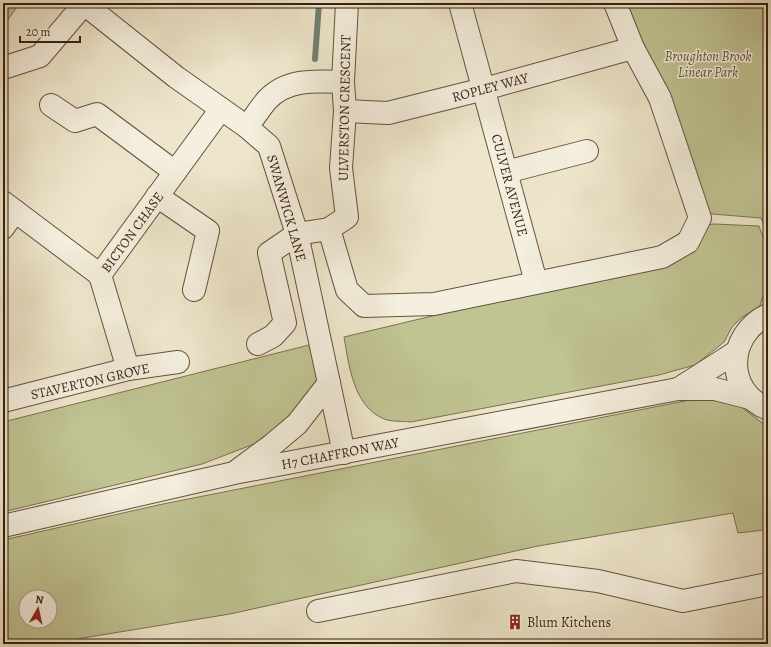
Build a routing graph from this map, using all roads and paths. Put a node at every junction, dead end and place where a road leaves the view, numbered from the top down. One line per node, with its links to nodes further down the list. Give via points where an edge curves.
1 (84, 3): 6 (street, via 40,56); 10 (street, SWANWICK LANE)
2 (347, 3): 7 (street, ULVERSTON CRESCENT)
3 (460, 3): 8 (street, CULVER AVENUE)
4 (615, 3): 5 (street)
5 (633, 48): 8 (street, ROPLEY WAY); 21 (street, via 660,98 700,218 688,242 662,257)
6 (3, 68)
7 (343, 82): 11 (street, ULVERSTON CRESCENT); 12 (street, via 307,81 284,88 268,99)
8 (484, 89): 11 (street, ROPLEY WAY, via 388,113); 15 (street, CULVER AVENUE)
9 (51, 105): 14 (street, via 75,121 97,114)
10 (221, 109): 12 (street, SWANWICK LANE); 14 (street, BICTON CHASE)
11 (345, 111): 18 (street, ULVERSTON CRESCENT, via 341,168 347,217)
12 (247, 127): 19 (street, SWANWICK LANE, via 269,146)
13 (588, 151): 15 (street)
14 (175, 172): 16 (street, BICTON CHASE)
15 (506, 172): 21 (street, CULVER AVENUE)
16 (157, 196): 20 (street, BICTON CHASE); 22 (street, via 208,231)
17 (7, 214): 20 (street)
18 (329, 229): 19 (street); 21 (street, via 347,290 364,306 434,304)
19 (297, 234): 24 (street, via 269,253 284,324 273,336); 28 (street, SWANWICK LANE)
20 (100, 276): 27 (street, BICTON CHASE)
21 (536, 282)
22 (194, 290)
23 (768, 315): 25 (street, via 749,328)
24 (258, 344)
25 (736, 352): 29 (street, H7 CHAFFRON WAY); 31 (street, via 738,376 743,388)
26 (178, 362): 27 (street, STAVERTON GROVE)
27 (128, 369): 30 (street, STAVERTON GROVE)
28 (329, 383): 32 (street, SWANWICK LANE); 33 (street, via 297,424)
29 (678, 389): 31 (street, H7 CHAFFRON WAY, via 715,389); 32 (street, H7 CHAFFRON WAY)
30 (3, 401)
31 (759, 403)
32 (344, 453): 33 (street, H7 CHAFFRON WAY)
33 (234, 473): 34 (street, H7 CHAFFRON WAY)
34 (3, 526)
35 (768, 584): 36 (street, via 683,601 598,581 516,571)
36 (318, 611)

